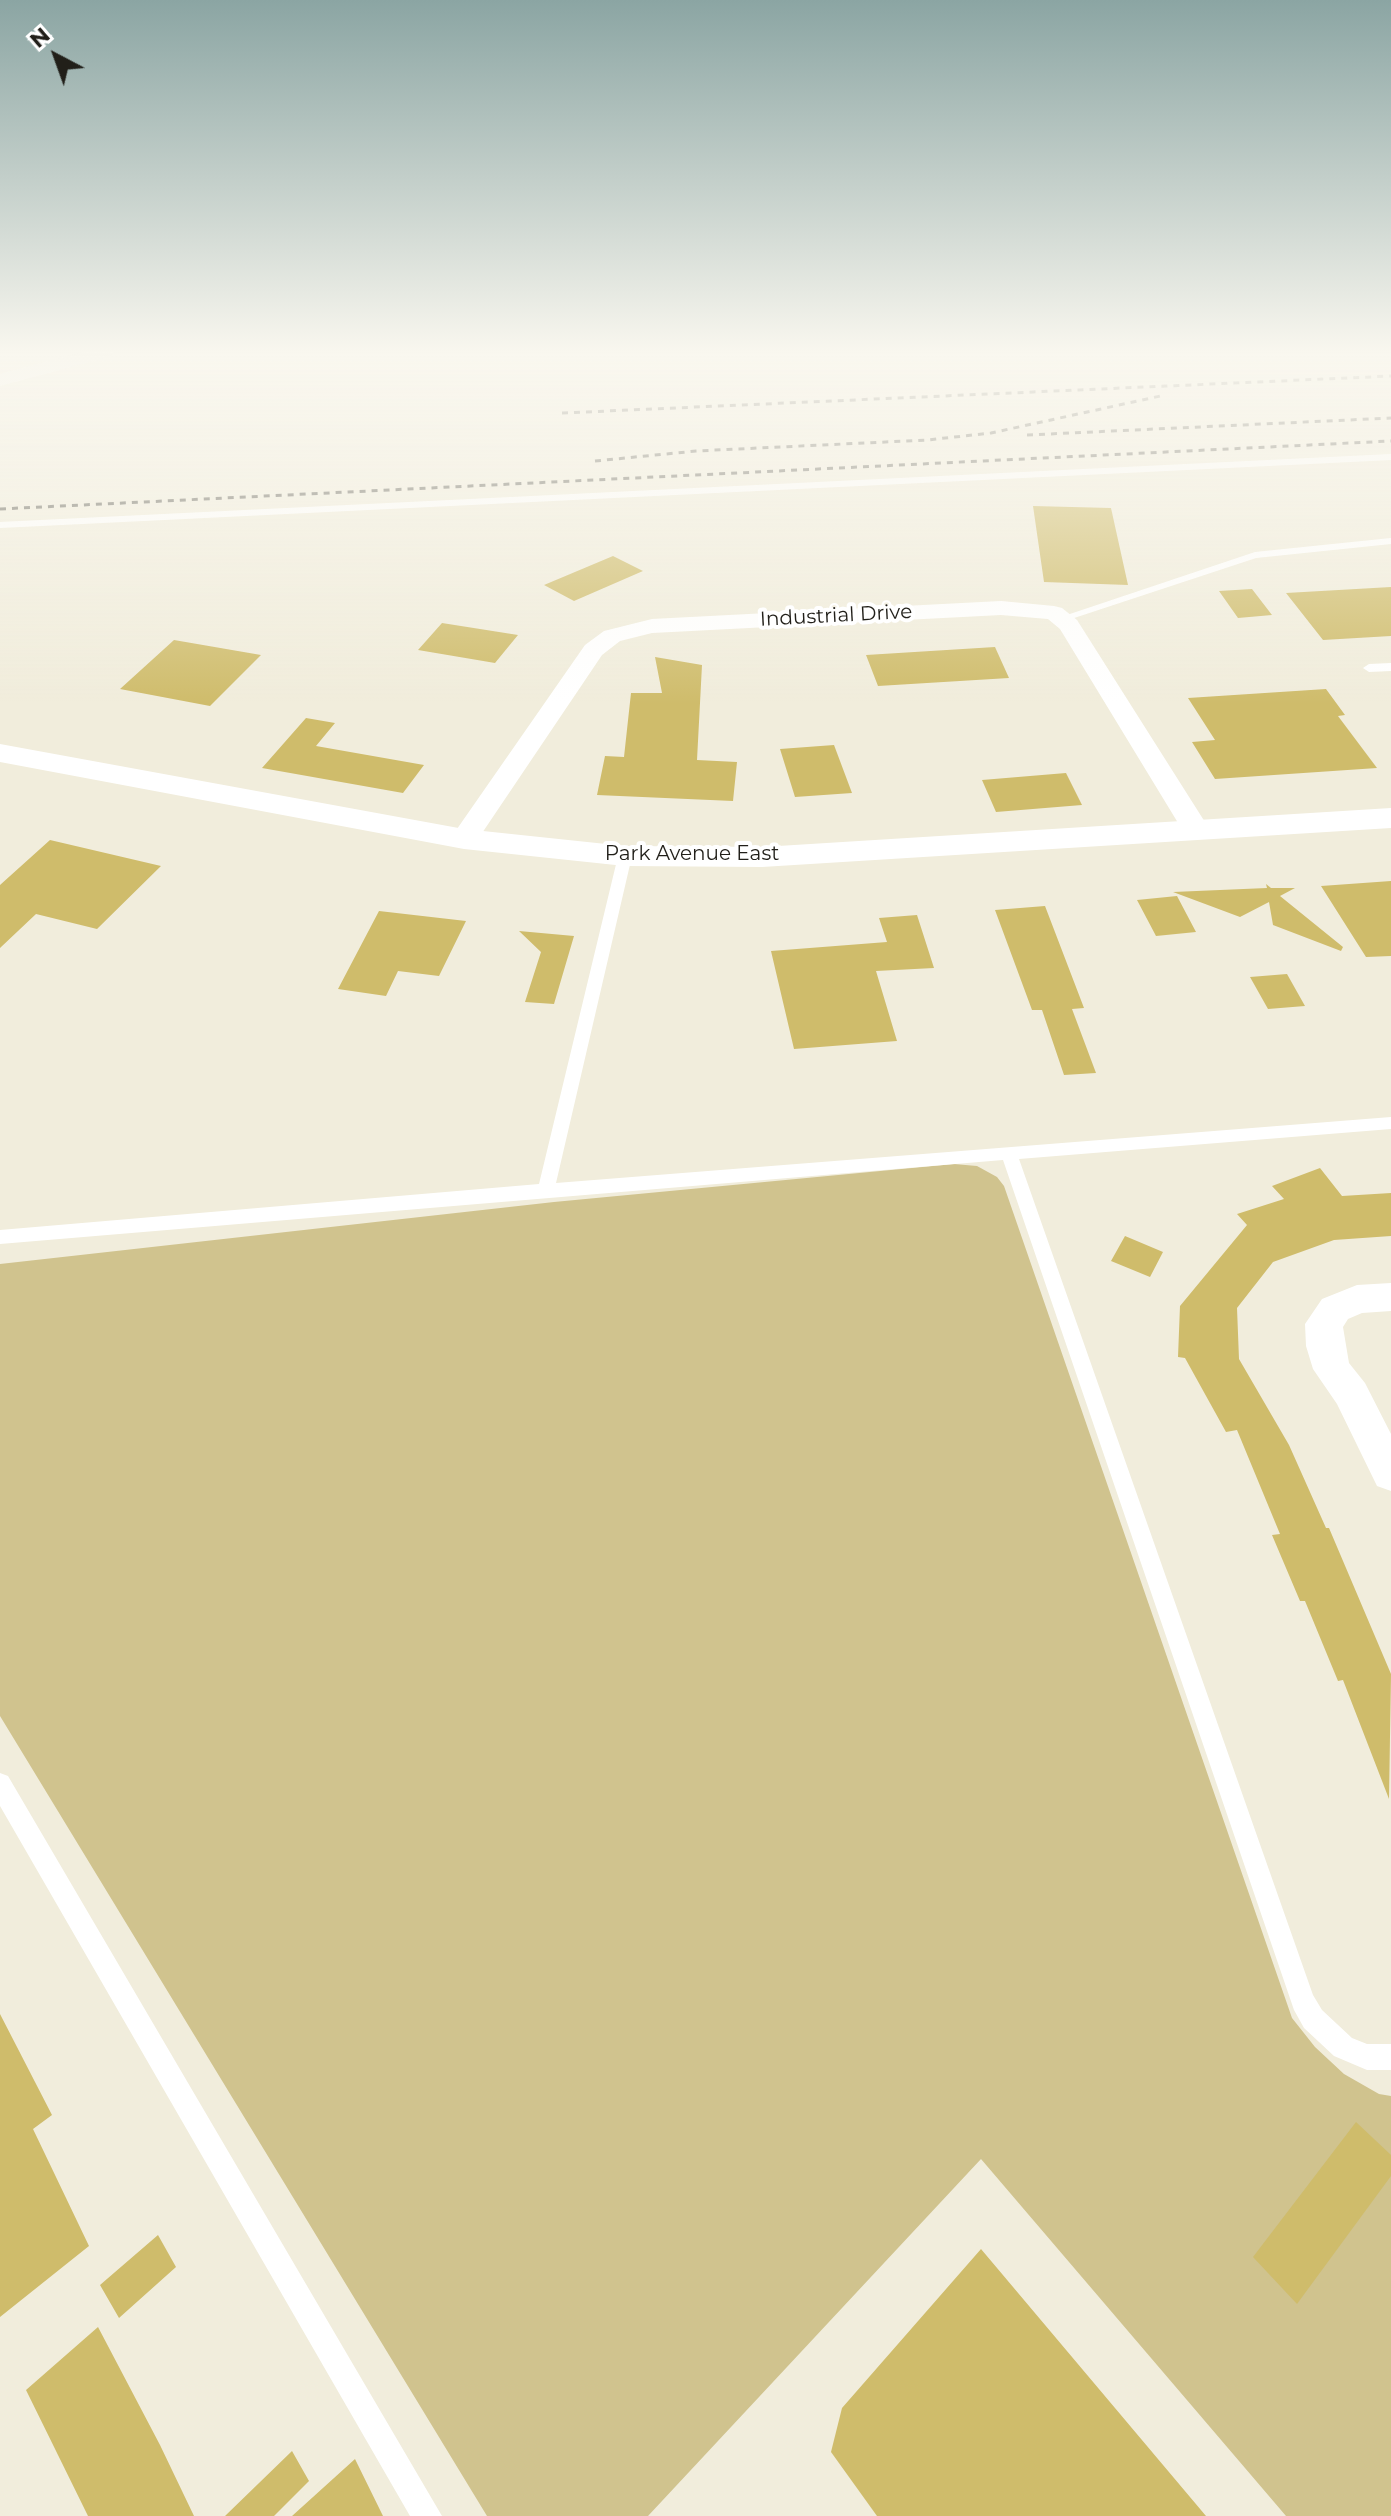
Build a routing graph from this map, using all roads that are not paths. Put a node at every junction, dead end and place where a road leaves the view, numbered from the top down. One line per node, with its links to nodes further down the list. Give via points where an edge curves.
1 (1137, 469): 2 (lane)
2 (0, 525)
3 (1391, 541): 4 (lane, via 1255,555)
4 (1061, 619): 9 (street); 10 (street, Industrial Drive, via 1054,613 1001,608 652,626 612,636 593,650)
5 (1391, 667): 6 (lane)
6 (1369, 668)
7 (0, 753): 10 (street, Park Avenue East)
8 (1391, 818): 9 (street, Park Avenue East)
9 (1196, 830): 11 (street, Park Avenue East, via 762,857)
10 (464, 839): 11 (street, Park Avenue East)
11 (625, 856): 14 (lane)
12 (1391, 1123): 13 (lane)
13 (1009, 1154): 14 (lane); 19 (lane, via 1303,2001 1313,2019 1343,2047 1367,2057)
14 (546, 1190): 15 (lane)
15 (0, 1237)
16 (1391, 1297): 17 (street, via 1357,1299 1335,1309 1324,1324 1332,1369 1351,1394)
17 (1391, 1474)
18 (0, 1784): 20 (lane)
19 (1391, 2057)
20 (427, 2516)

